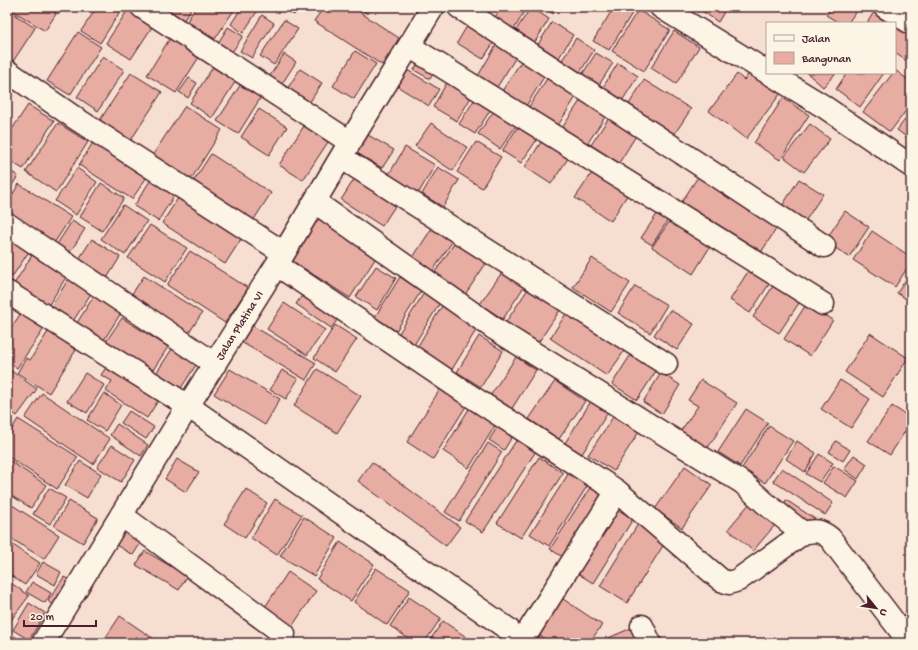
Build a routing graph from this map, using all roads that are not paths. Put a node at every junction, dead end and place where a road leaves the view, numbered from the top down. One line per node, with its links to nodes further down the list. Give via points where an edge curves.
1 (142, 7): 11 (street)
2 (433, 7): 7 (street, Jalan Platina VI)
3 (459, 7): 15 (street)
4 (661, 7): 9 (street)
5 (885, 7): 6 (street)
6 (911, 23)
7 (410, 46): 11 (street, Jalan Platina VI); 18 (street)
8 (7, 71): 16 (street)
9 (766, 71)
10 (771, 74): 12 (street)
11 (346, 150): 13 (street, Jalan Platina VI); 20 (street)
12 (911, 166)
13 (315, 202): 16 (street, Jalan Platina VI); 24 (street, via 495,329 743,483)
14 (7, 224): 19 (street)
15 (824, 246)
16 (281, 259): 19 (street, Jalan Platina VI); 22 (street, via 463,391)
17 (7, 292): 21 (street)
18 (823, 304)
19 (215, 364): 21 (street, Jalan Platina VI)
20 (666, 364)
21 (188, 406): 23 (street, Jalan Platina VI); 26 (street)
22 (617, 491): 24 (street, via 721,580 729,583 738,580); 26 (street)
23 (121, 515): 25 (street); 27 (street, Jalan Platina VI)
24 (803, 533): 28 (street, via 822,532 830,538)
25 (284, 634)
26 (514, 636)
27 (43, 643)
28 (910, 643)

